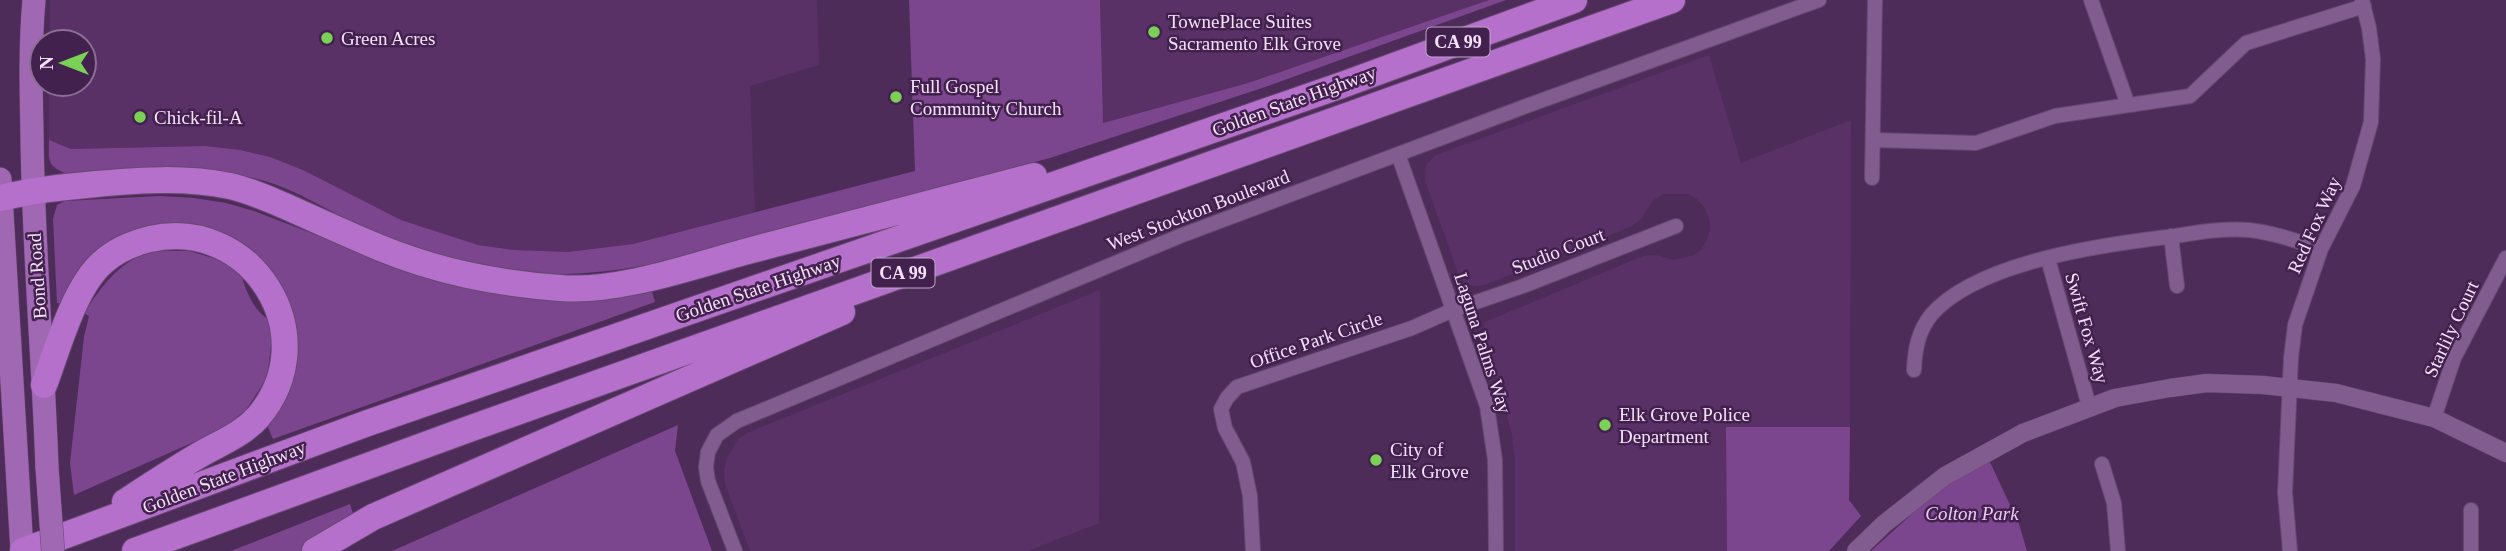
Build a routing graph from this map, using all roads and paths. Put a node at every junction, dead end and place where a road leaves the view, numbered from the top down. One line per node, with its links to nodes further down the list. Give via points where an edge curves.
1 (34, 0): 14 (main road, Bond Road)
2 (1574, 0): 11 (highway, Golden State Highway / CA 99)
3 (1672, 0): 15 (highway, Golden State Highway / CA 99)
4 (1819, 0): 10 (street, West Stockton Boulevard)
5 (1875, 0): 9 (street)
6 (2091, 0): 8 (street)
7 (2363, 3): 8 (street, via 2246,43 2190,96); 18 (street, Red Fox Way, via 2373,59 2371,122 2353,186)
8 (2129, 105): 9 (street, via 2055,116 1976,143)
9 (1874, 140): 12 (street)
10 (1398, 154): 22 (street, Laguna Palms Way); 36 (street, West Stockton Boulevard, via 1180,236 728,425 712,443 706,467)
11 (1135, 157): 14 (highway, via 1095,159 648,277 562,288 500,283 440,268 380,248 233,186 177,180); 31 (highway, Golden State Highway / CA 99, via 365,424)
12 (1872, 178)
13 (1, 188): 14 (highway); 32 (main road)
14 (32, 190): 24 (main road, Bond Road)
15 (1057, 218): 34 (highway, Golden State Highway / CA 99); 35 (highway, via 373,517)
16 (1676, 226): 22 (street, Studio Court)
17 (2171, 236): 18 (street, via 2247,230); 20 (street, via 2103,245); 21 (street)
18 (2321, 249): 25 (street, Red Fox Way, via 2295,325)
19 (2506, 258): 27 (street, Starlily Court, via 2454,358)
20 (2048, 259): 23 (street, via 1967,288 1941,306 1921,332); 26 (street, Swift Fox Way)
21 (2177, 286)
22 (1452, 310): 37 (street, Office Park Circle, via 1237,387 1227,398 1221,409 1225,428 1243,462); 38 (street, Laguna Palms Way, via 1491,424)
23 (1914, 370)
24 (44, 385): 31 (highway, via 80,290 103,262 134,243 170,235 206,239 239,255 265,281 281,314 285,350 277,386 258,417 229,440); 33 (main road, Bond Road, bridge)
25 (2290, 387): 26 (street, via 2207,383); 27 (street, via 2360,398); 41 (street, Red Fox Way, via 2285,493)
26 (2089, 406): 39 (street, via 2023,433 1945,476)
27 (2434, 418): 28 (street)
28 (2506, 453)
29 (2102, 464): 40 (street, via 2114,503)
30 (2471, 510): 42 (street)
31 (77, 532): 32 (highway, Golden State Highway / CA 99)
32 (22, 551)
33 (53, 551)
34 (135, 551)
35 (315, 551)
36 (735, 551)
37 (1253, 551)
38 (1496, 551)
39 (1856, 551)
40 (2118, 551)
41 (2290, 551)
42 (2471, 551)

